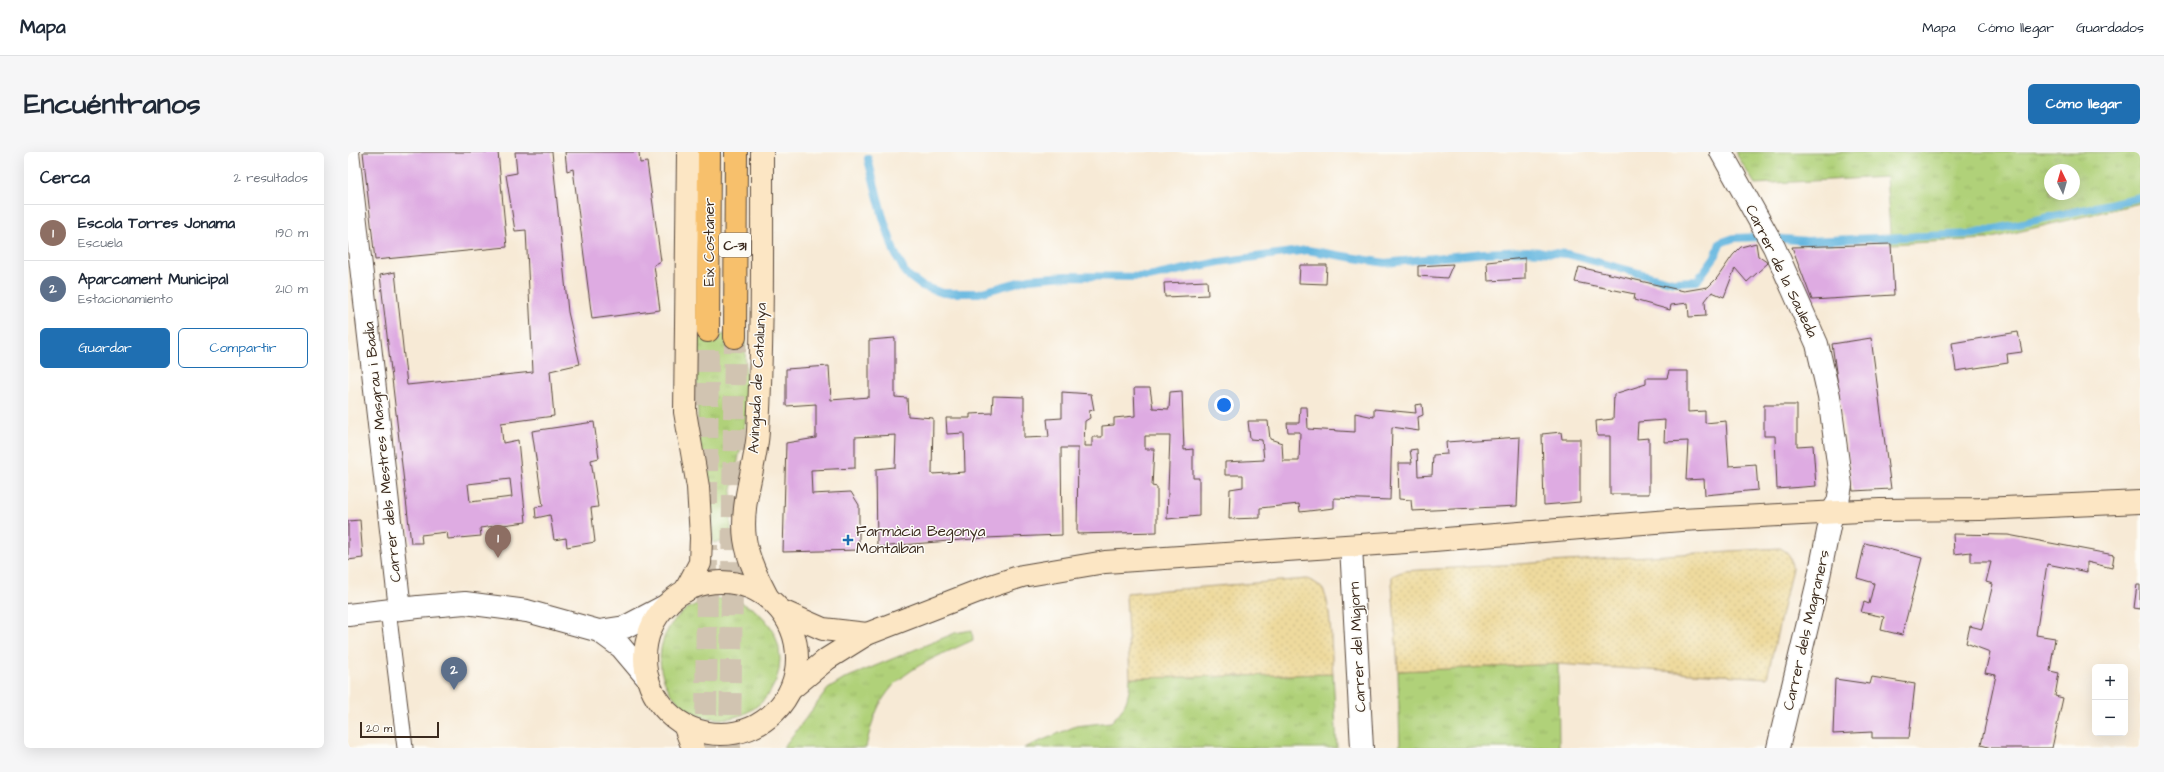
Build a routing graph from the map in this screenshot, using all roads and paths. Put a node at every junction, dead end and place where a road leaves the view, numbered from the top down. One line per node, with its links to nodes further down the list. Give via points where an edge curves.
1 (348, 152): 15 (street, Carrer dels Mestres Masgrau i Badia)
2 (688, 152): 12 (street, via 685,412 698,487 701,538 700,564)
3 (709, 152): 7 (highway, Eix Costaner / C-31)
4 (736, 152): 8 (highway, Eix Costaner / C-31)
5 (762, 152): 13 (street, Avinguda de Catalunya, via 760,396 757,447 744,512 749,557 756,576)
6 (1721, 152): 10 (street, Carrer de la Sauleda, via 1774,247 1817,344 1829,396 1841,485 1838,502)
7 (708, 331)
8 (735, 337)
9 (2140, 502): 10 (street)
10 (1832, 512): 11 (street, via 1681,520); 26 (street, Carrer dels Magraners)
11 (1351, 546): 18 (street, via 1105,562 1049,571 991,586); 25 (street, Carrer del Migjorn)
12 (686, 591): 13 (street, via 713,583 728,582 755,590); 14 (street)
13 (775, 604): 18 (street, via 823,629); 20 (street, Avinguda de Catalunya, via 789,623 797,649 796,676)
14 (667, 605): 17 (street, via 625,627); 19 (street, via 649,634 645,656)
15 (394, 609): 16 (street); 17 (street, via 465,603 527,611); 23 (lane)
16 (348, 615)
17 (599, 631): 19 (street, via 621,646)
18 (867, 634): 20 (street, via 828,659)
19 (648, 679): 21 (street, via 661,706)
20 (791, 689): 22 (street, via 780,706)
21 (684, 725): 22 (street); 24 (street)
22 (746, 739)
23 (405, 748)
24 (693, 748)
25 (1362, 748)
26 (1778, 748)

